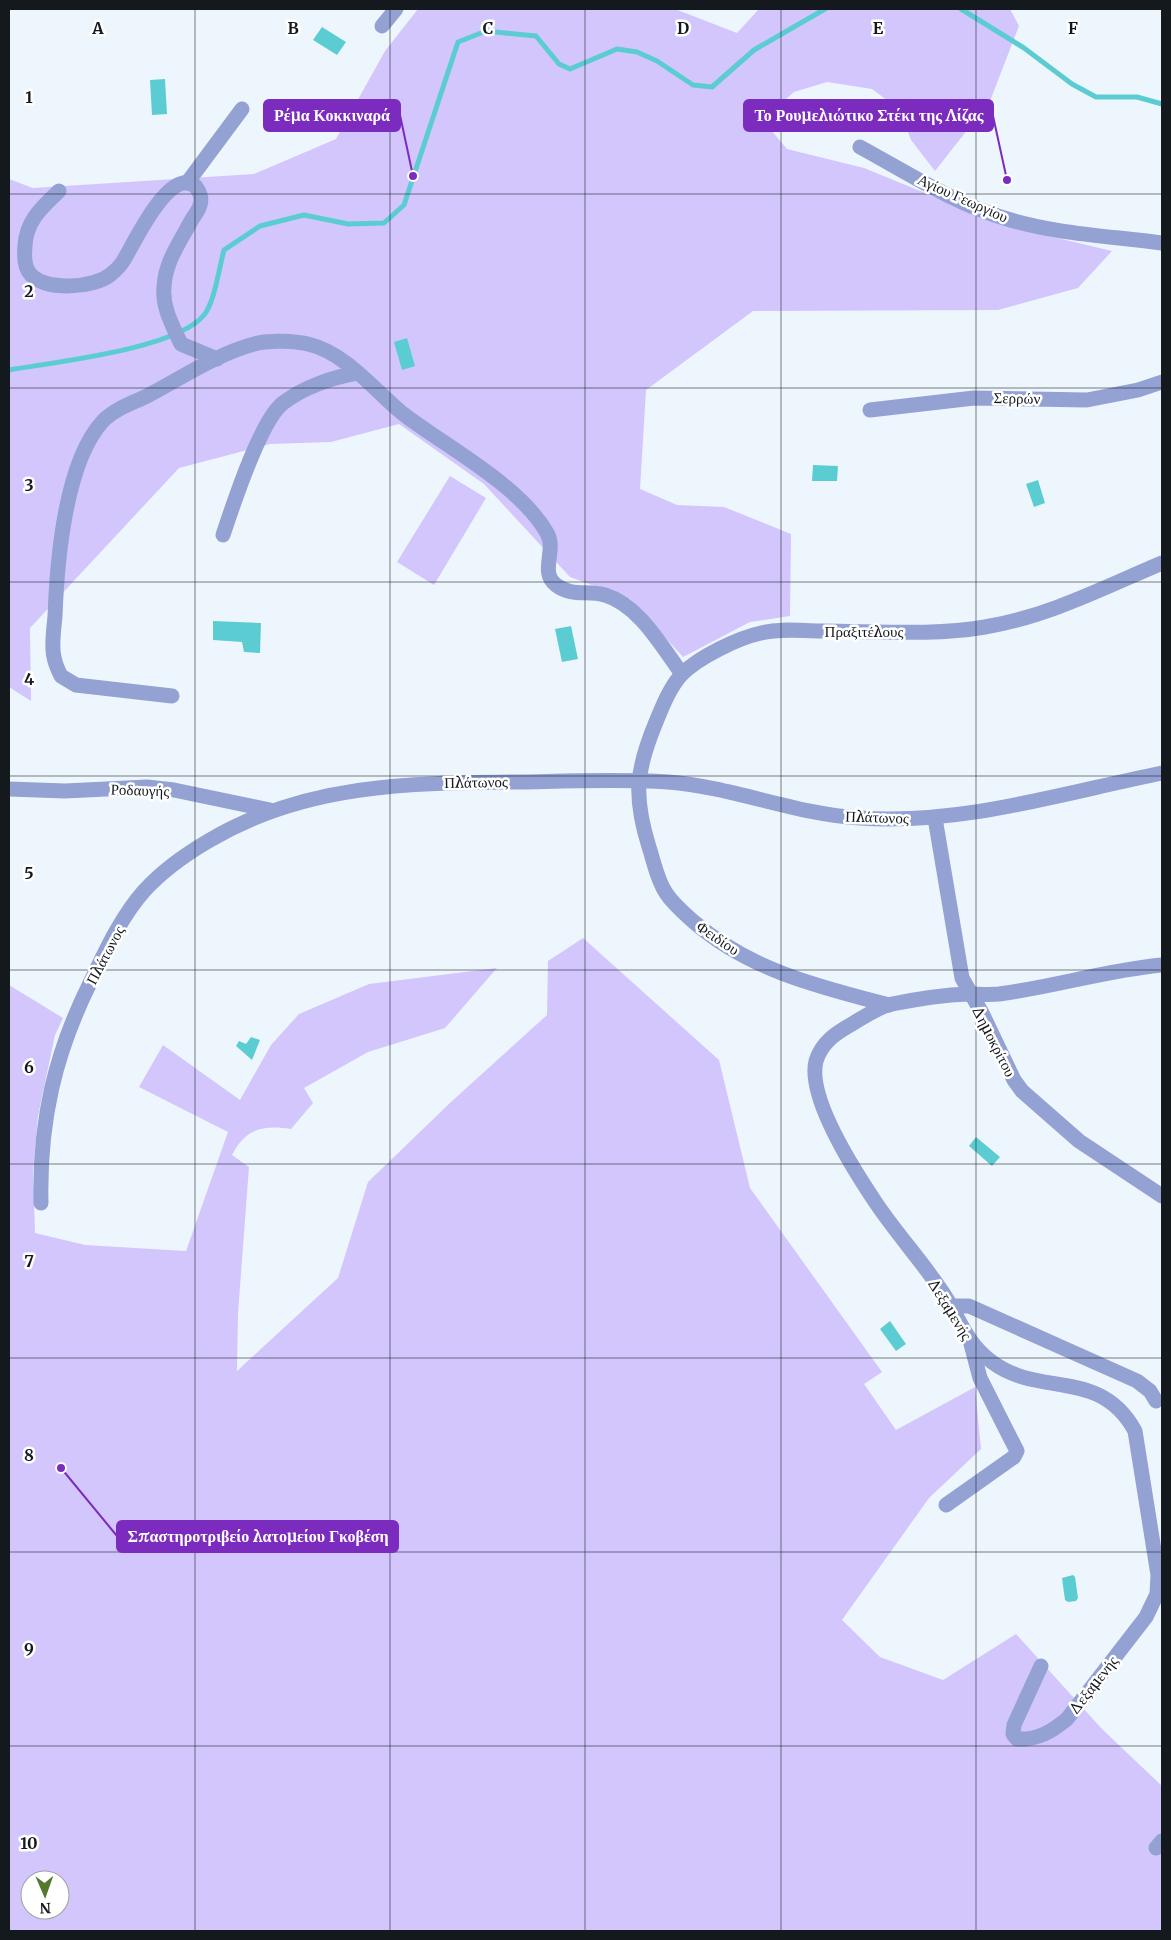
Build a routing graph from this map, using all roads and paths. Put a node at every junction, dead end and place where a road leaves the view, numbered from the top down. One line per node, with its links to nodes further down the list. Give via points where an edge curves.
1 (396, 9): 2 (street)
2 (382, 26)
3 (242, 109): 5 (street)
4 (860, 147): 7 (street, Αγίου Γεωργίου, via 921,181 1003,218 1040,227)
5 (187, 183): 6 (street, via 157,203 139,229 125,260 110,275 82,286 44,281 32,276 26,267 25,237 33,216); 8 (street, via 195,186 200,194 200,205 171,257 165,276 164,302 182,344)
6 (59, 190)
7 (1162, 244)
8 (217, 358): 9 (street, via 261,342 308,344 324,350); 15 (street, via 104,420 77,468 68,502 57,576 53,656 61,676 76,685)
9 (358, 373): 12 (street, via 318,384 284,402 274,412); 14 (street, via 402,412 504,486 532,513 548,534 552,547 547,570 555,584 572,594 604,594 618,601 646,626)
10 (1162, 382): 11 (street, Σερρών, via 1087,400 974,398)
11 (870, 410)
12 (223, 535)
13 (1162, 563): 14 (street, Πραξιτέλους, via 1045,612 1015,621 950,631 762,632 716,651)
14 (682, 674): 17 (street, Πραξιτέλους, via 665,701 643,753)
15 (172, 696)
16 (1162, 773): 20 (street, Πλάτωνος)
17 (638, 782): 19 (street, Πλάτωνος, via 439,782 316,796); 20 (street, Πλάτωνος, via 697,786 771,804 857,818); 23 (street, Φειδίου, via 647,839 665,891 708,934 766,968 808,984)
18 (9, 789): 19 (street, Ροδαυγής, via 65,791 147,787)
19 (270, 810): 25 (street, Πλάτωνος, via 192,850 164,871 139,897 114,934 82,999 57,1063 43,1131)
20 (935, 818): 22 (street, Δημοκρίτου, via 962,978)
21 (1162, 965): 22 (street, Δεξαμενής, via 997,994)
22 (969, 994): 23 (street, Δεξαμενής, via 935,996); 24 (street, Δημοκρίτου, via 1022,1091 1079,1141)
23 (889, 1005): 26 (street, Δεξαμενής, via 835,1034 825,1043 816,1063 819,1097 836,1135 869,1192)
24 (1162, 1196)
25 (40, 1202)
26 (951, 1306): 27 (street, Δεξαμενής); 28 (street, via 969,1306 1137,1381 1150,1391)
27 (971, 1344): 29 (street, via 991,1404 1017,1451 1014,1457); 30 (street, Δεξαμενής, via 992,1362 1016,1375 1083,1388 1102,1396 1128,1419 1137,1441 1157,1566 1157,1594 1146,1617 1067,1719 1037,1738 1017,1739 1014,1725)
28 (1156, 1401)
29 (946, 1505)
30 (1041, 1666)

